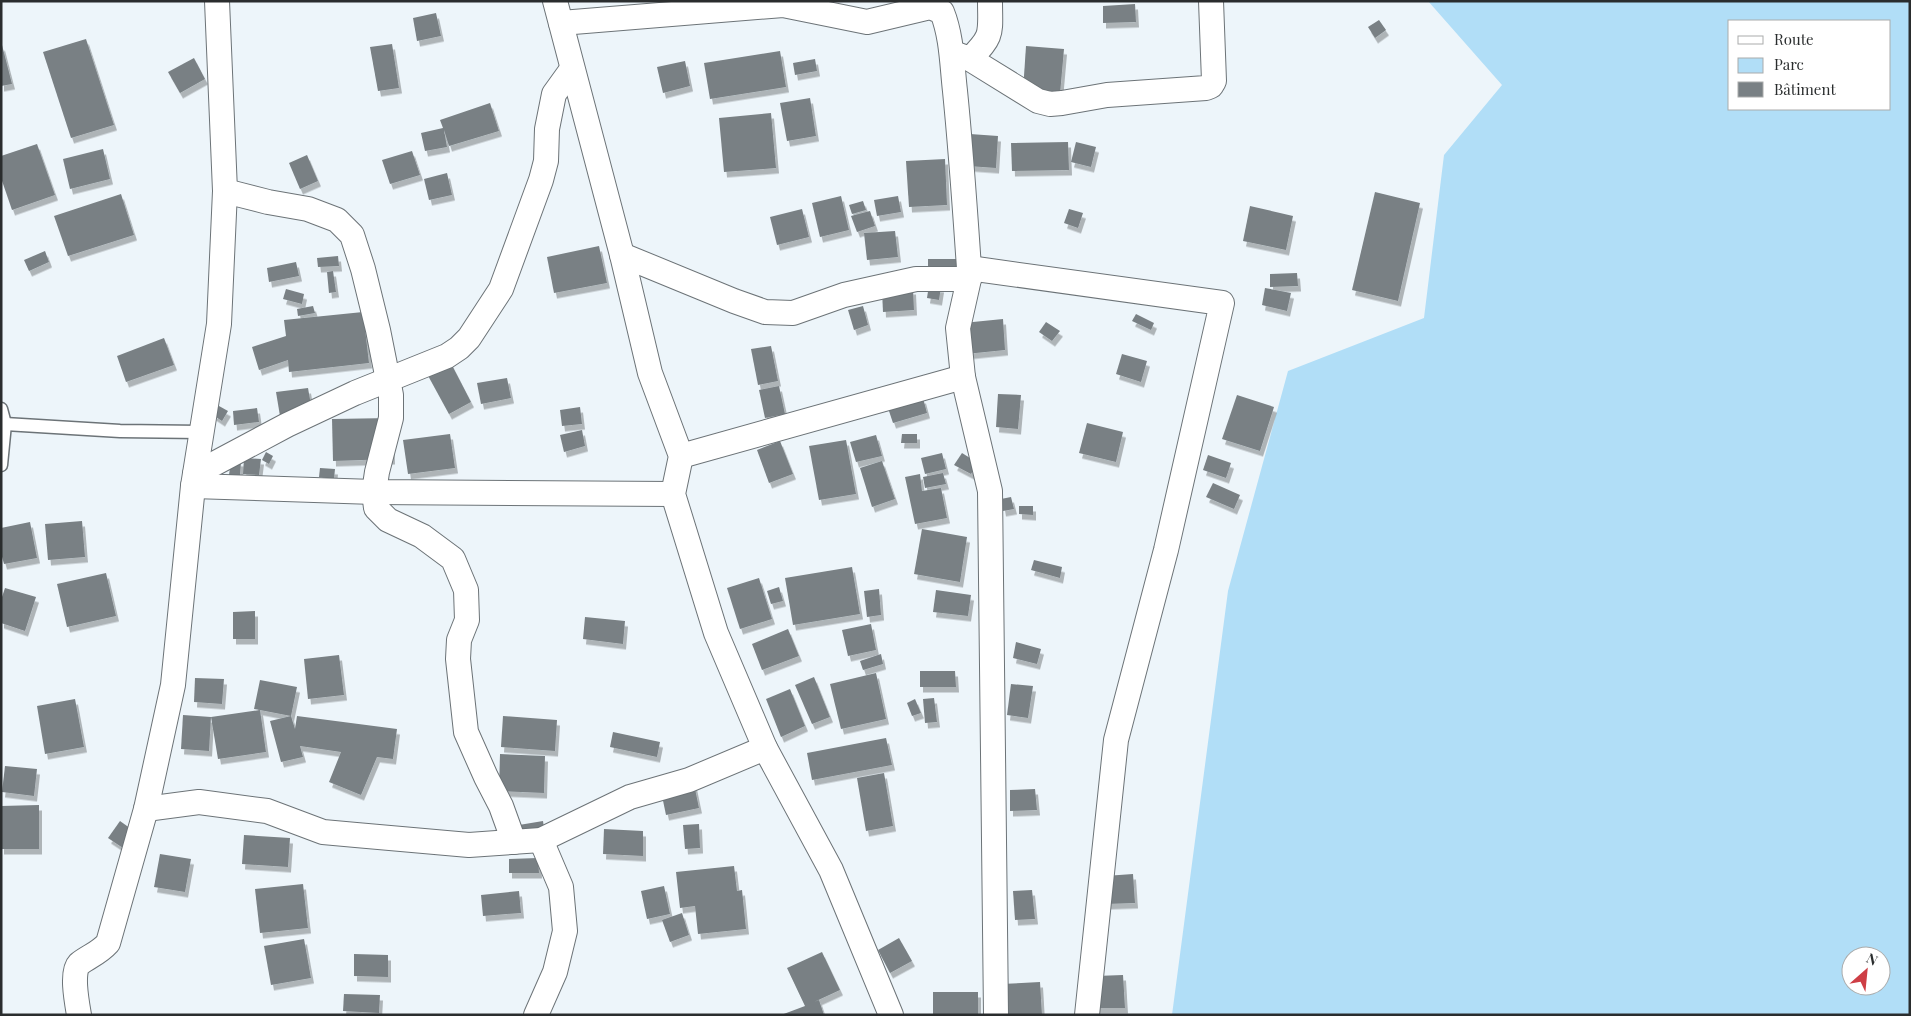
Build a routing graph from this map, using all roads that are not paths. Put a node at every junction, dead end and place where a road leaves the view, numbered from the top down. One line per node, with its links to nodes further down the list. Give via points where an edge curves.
1 (217, 1): 8 (street)
2 (990, 1): 6 (street, via 990,33 984,45)
3 (1211, 1): 6 (street, via 1214,81 1206,88 1107,95 1050,104 1038,101)
4 (782, 3): 5 (street); 6 (street, via 867,22 930,7 942,12)
5 (558, 12): 7 (street)
6 (961, 56): 10 (street, via 960,138)
7 (572, 68): 9 (street); 12 (street, via 554,94 541,180 501,289 459,348)
8 (225, 191): 12 (street, via 308,209 337,220 352,235); 15 (street, via 219,324)
9 (622, 255): 10 (street, via 765,312 793,313 844,295 916,279); 16 (street, via 650,373)
10 (969, 273): 11 (street, via 958,328); 29 (street, via 1222,303 1166,550 1116,740)
11 (963, 377): 16 (street); 28 (street, via 990,491)
12 (388, 380): 18 (street, via 287,425); 19 (street, via 391,418)
13 (1, 408): 14 (lane)
14 (5, 424): 15 (lane); 17 (lane)
15 (201, 432): 18 (street)
16 (681, 456): 20 (street)
17 (1, 465)
18 (194, 480): 19 (street); 22 (street, via 173,685)
19 (374, 492): 20 (street); 24 (street, via 376,508 388,520 422,536 453,559 466,590 467,620 459,640 458,659 466,732)
20 (673, 494): 21 (street, via 716,633)
21 (765, 748): 23 (street, via 689,780 630,797); 27 (street, via 831,870)
22 (146, 809): 24 (street, via 199,802 267,811 322,832 469,845); 25 (street, via 108,943 100,952 78,965 74,973)
23 (541, 840): 24 (street); 26 (street, via 561,887 565,931 554,972)
24 (514, 842)
25 (79, 1015)
26 (536, 1015)
27 (891, 1015)
28 (996, 1015)
29 (1087, 1015)

